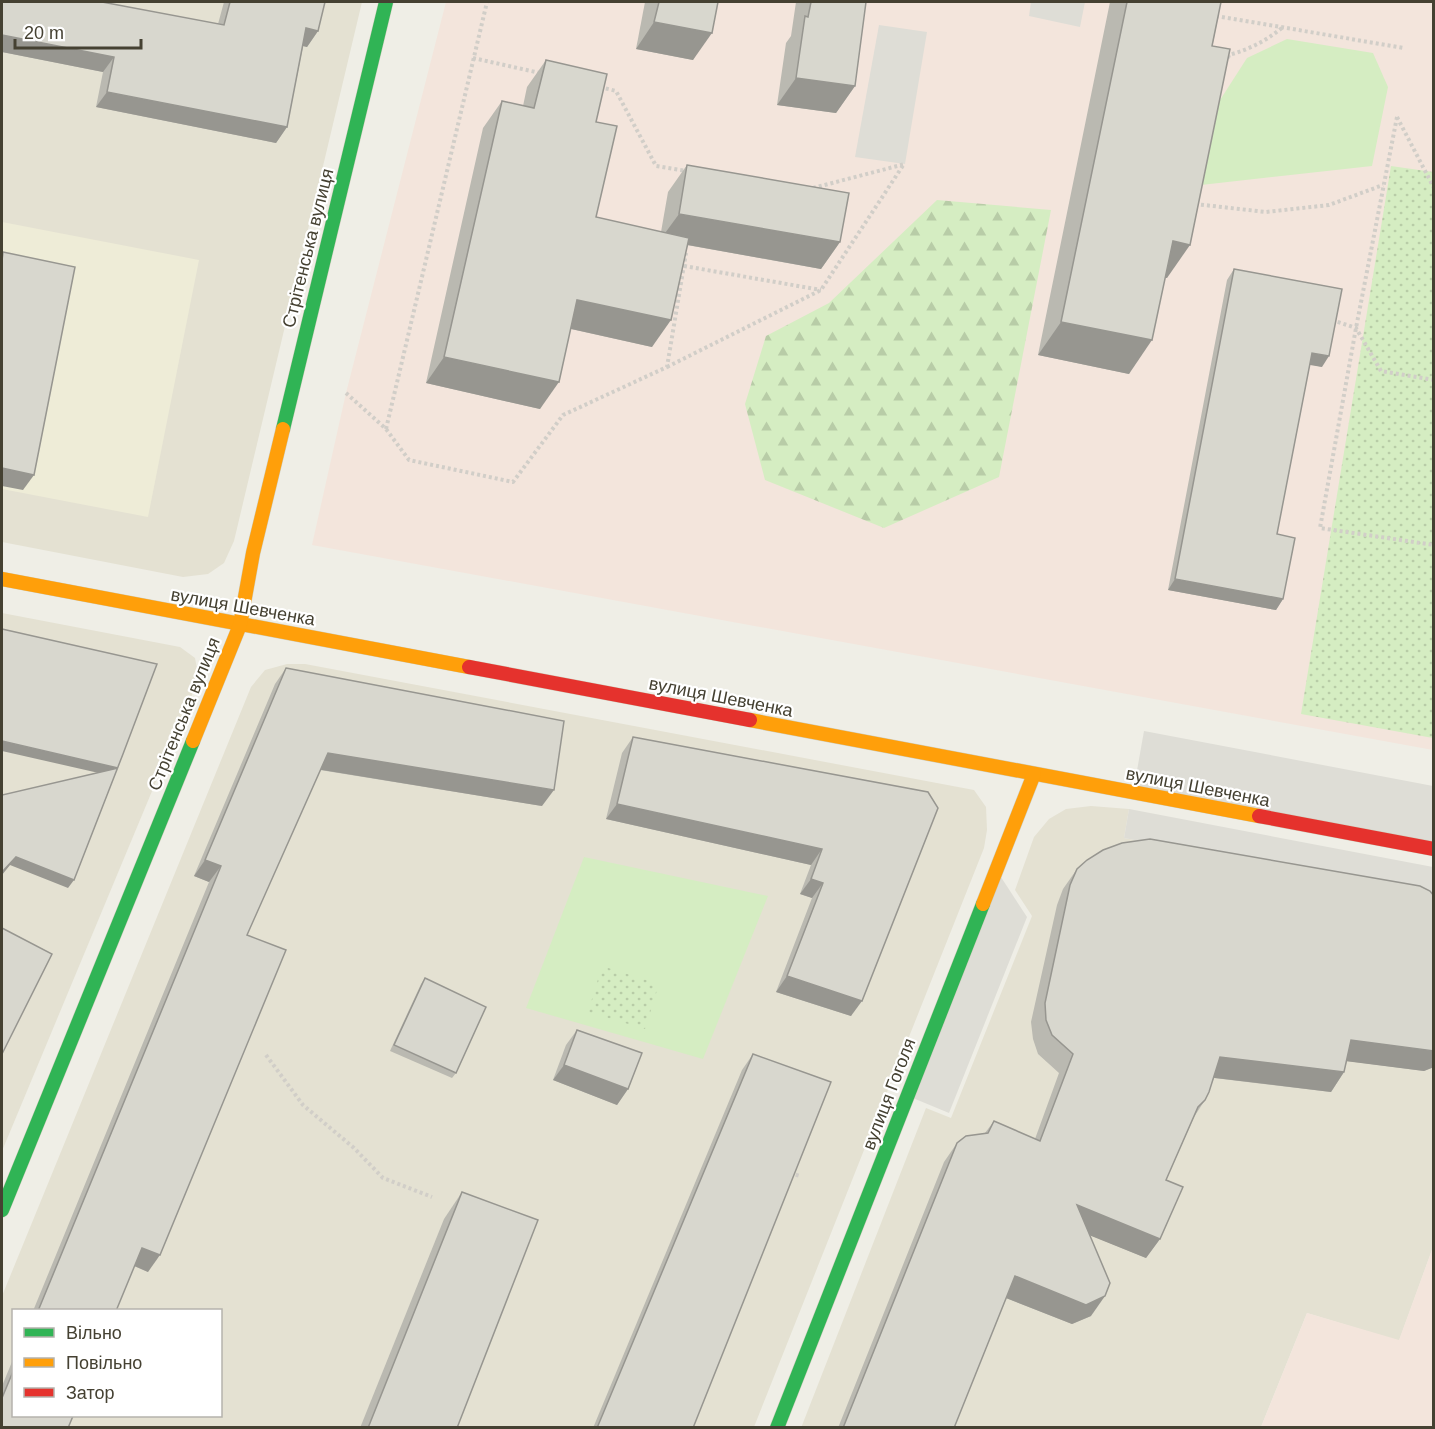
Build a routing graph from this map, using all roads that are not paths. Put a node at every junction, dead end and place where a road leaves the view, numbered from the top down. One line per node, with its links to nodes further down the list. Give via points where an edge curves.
1 (386, 2): 3 (street, Стрітенська вулиця, via 255,542)
2 (2, 579): 3 (street, вулиця Шевченка)
3 (240, 625): 4 (street, вулиця Шевченка); 6 (street, Стрітенська вулиця)
4 (1034, 774): 5 (street, вулиця Шевченка); 7 (street, вулиця Гоголя)
5 (1434, 849)
6 (2, 1210)
7 (777, 1428)

